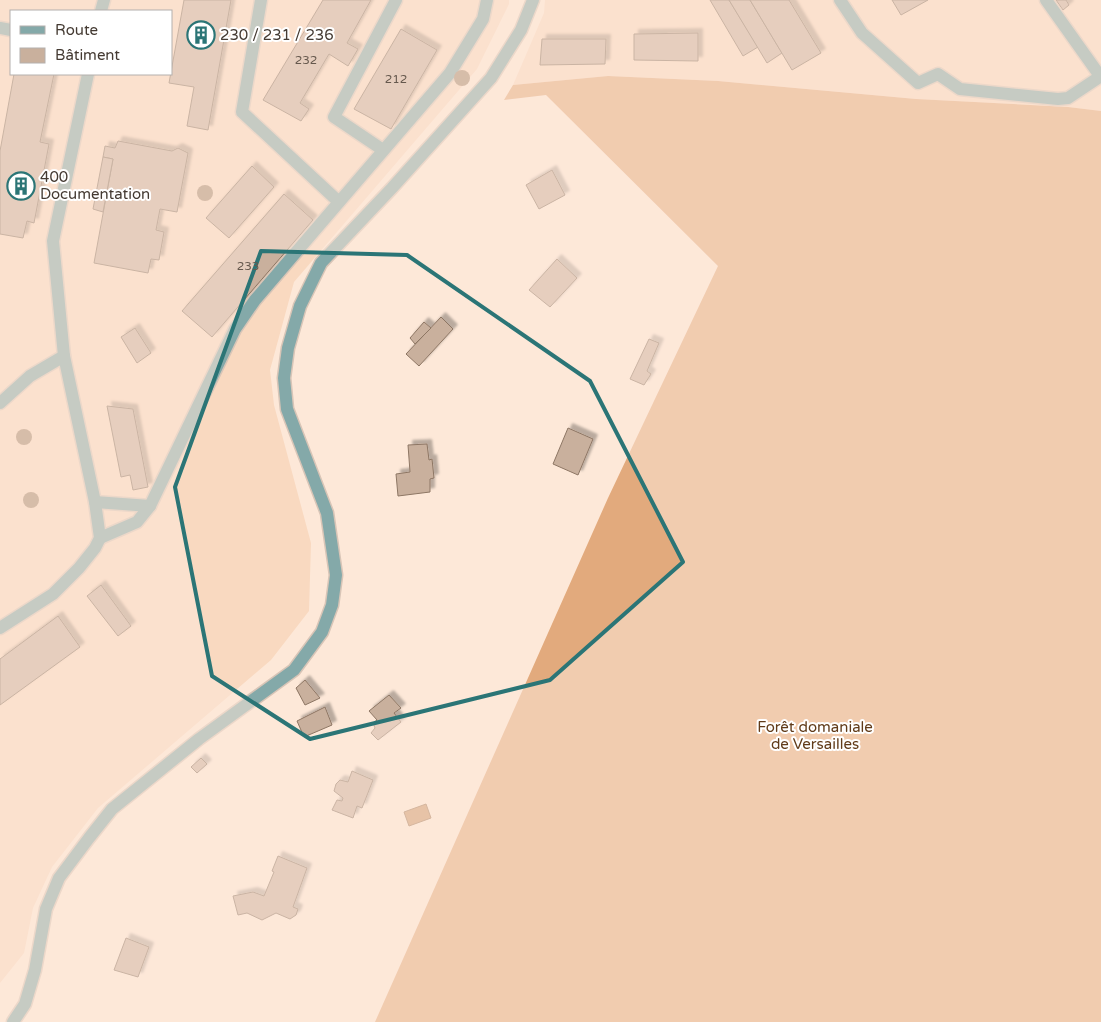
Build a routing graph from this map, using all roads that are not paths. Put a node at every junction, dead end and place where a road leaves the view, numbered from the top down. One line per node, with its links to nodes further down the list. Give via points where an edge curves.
1 (261, 0): 10 (street, via 242,112)
2 (396, 0): 9 (street, via 334,117)
3 (487, 0): 9 (street, via 483,19 450,73)
4 (533, 0): 17 (street, via 520,30 491,78 321,263 300,306 288,348 284,378 287,409 327,513 336,575 332,605 322,632 294,670 199,739 112,809 88,838 59,878 46,909 35,970 25,1004)
5 (840, 0): 8 (street, via 862,33 918,83 938,74 960,89 1058,99 1068,98)
6 (1046, 0): 8 (street)
7 (88, 75): 11 (street, via 53,241)
8 (1100, 76)
9 (383, 150): 10 (street)
10 (340, 202): 14 (street, via 234,329)
11 (64, 356): 12 (street, via 30,376); 13 (street)
12 (0, 403)
13 (94, 502): 14 (street); 15 (street)
14 (150, 506): 15 (street, via 137,522)
15 (100, 538): 16 (street, via 79,568 53,594)
16 (0, 628)
17 (14, 1022)

